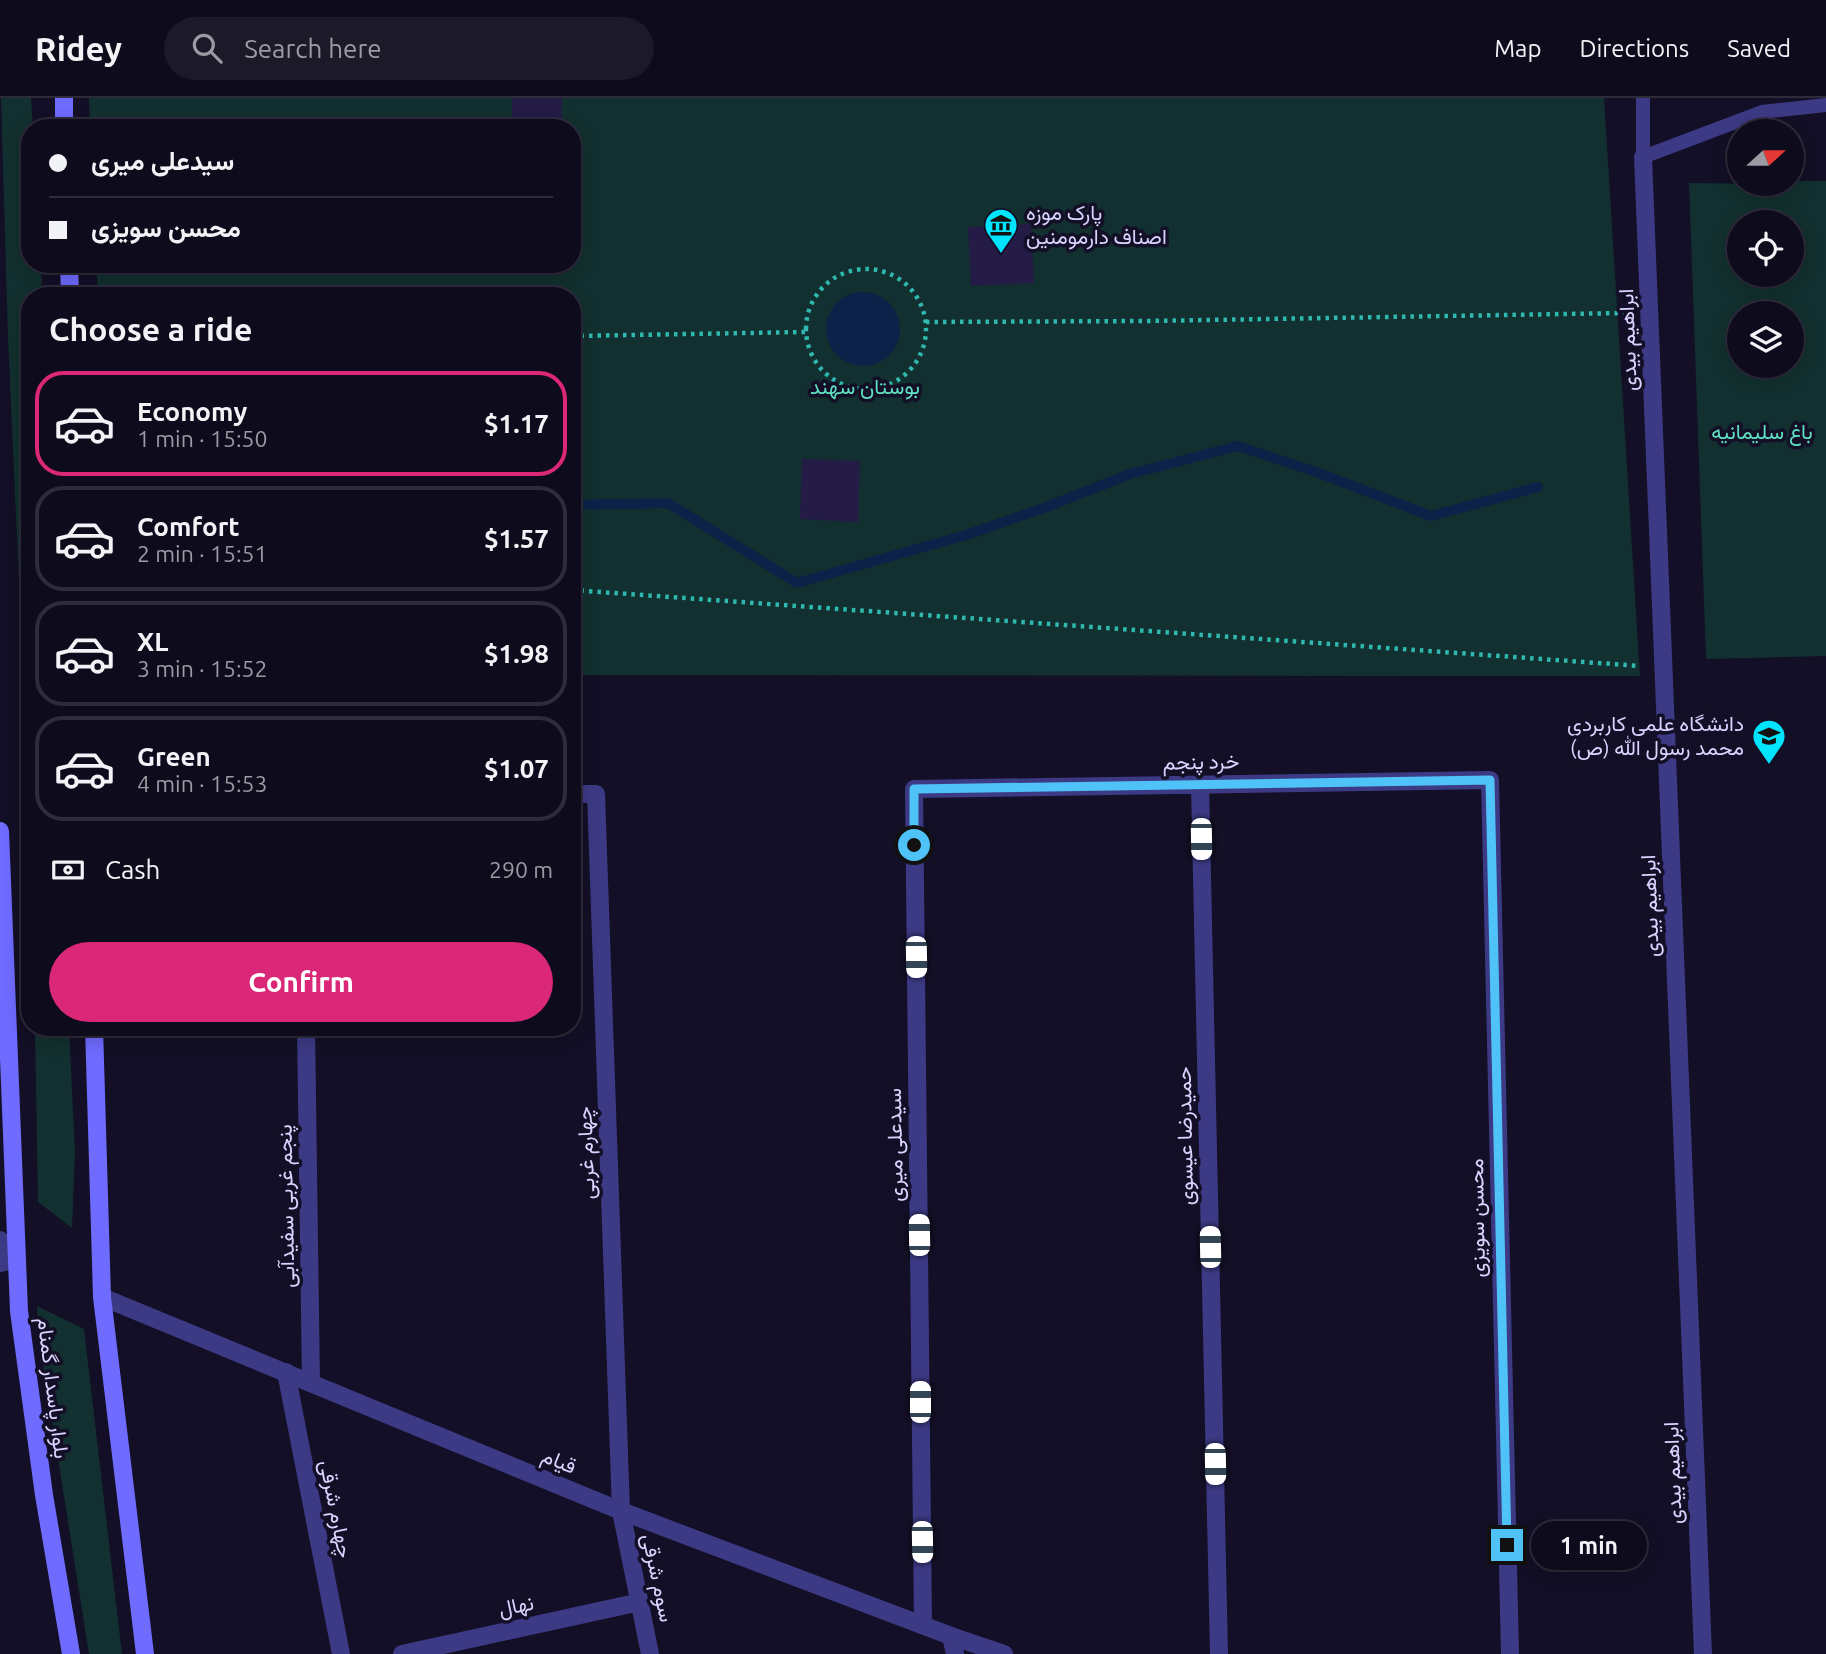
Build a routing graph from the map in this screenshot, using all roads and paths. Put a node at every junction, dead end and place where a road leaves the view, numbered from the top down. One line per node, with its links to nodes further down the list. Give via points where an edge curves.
1 (64, 98): 4 (main road)
2 (1643, 98): 5 (lane)
3 (1826, 105): 5 (lane, via 1762,112)
4 (65, 119)
5 (1643, 157): 6 (street, ابراهیم بیدی)
6 (1650, 313): 7 (path); 11 (street, ابراهیم بیدی)
7 (926, 322): 8 (path, via 908,285 871,269 832,279 808,312); 8 (path, via 926,341 913,367 890,384 872,389 835,381 810,352)
8 (806, 332): 9 (path)
9 (581, 336)
10 (581, 591): 11 (path)
11 (1664, 668): 36 (street, ابراهیم بیدی)
12 (1490, 780): 13 (street, خرد پنجم); 35 (street, محسن سویزی)
13 (1200, 785): 14 (street, خرد پنجم); 34 (street, حمیدرضا عیسوی)
14 (914, 789): 26 (street, سیدعلی میری)
15 (581, 794): 24 (street, چهارم غربی, via 596,794)
16 (0, 831): 20 (main road, بلوار پاسدار گمنام)
17 (94, 1036): 21 (main road)
18 (306, 1036): 23 (street, پنجم غربی سفیدآبی)
19 (0, 1240): 20 (street)
20 (8, 1261): 28 (main road, بلوار پاسدار گمنام)
21 (102, 1297): 22 (street, قیام); 29 (main road)
22 (286, 1372): 23 (street, قیام); 30 (street, چهارم شرقی)
23 (312, 1383): 24 (street, قیام)
24 (621, 1511): 25 (street, سوم شرقی); 26 (street, قیام)
25 (640, 1602): 31 (street, نهال); 32 (street, سوم شرقی)
26 (923, 1625): 27 (street, قیام)
27 (953, 1645): 33 (street, قیام)
28 (71, 1654)
29 (145, 1654)
30 (341, 1654)
31 (402, 1654)
32 (650, 1654)
33 (1004, 1654)
34 (1219, 1654)
35 (1510, 1654)
36 (1703, 1654)

